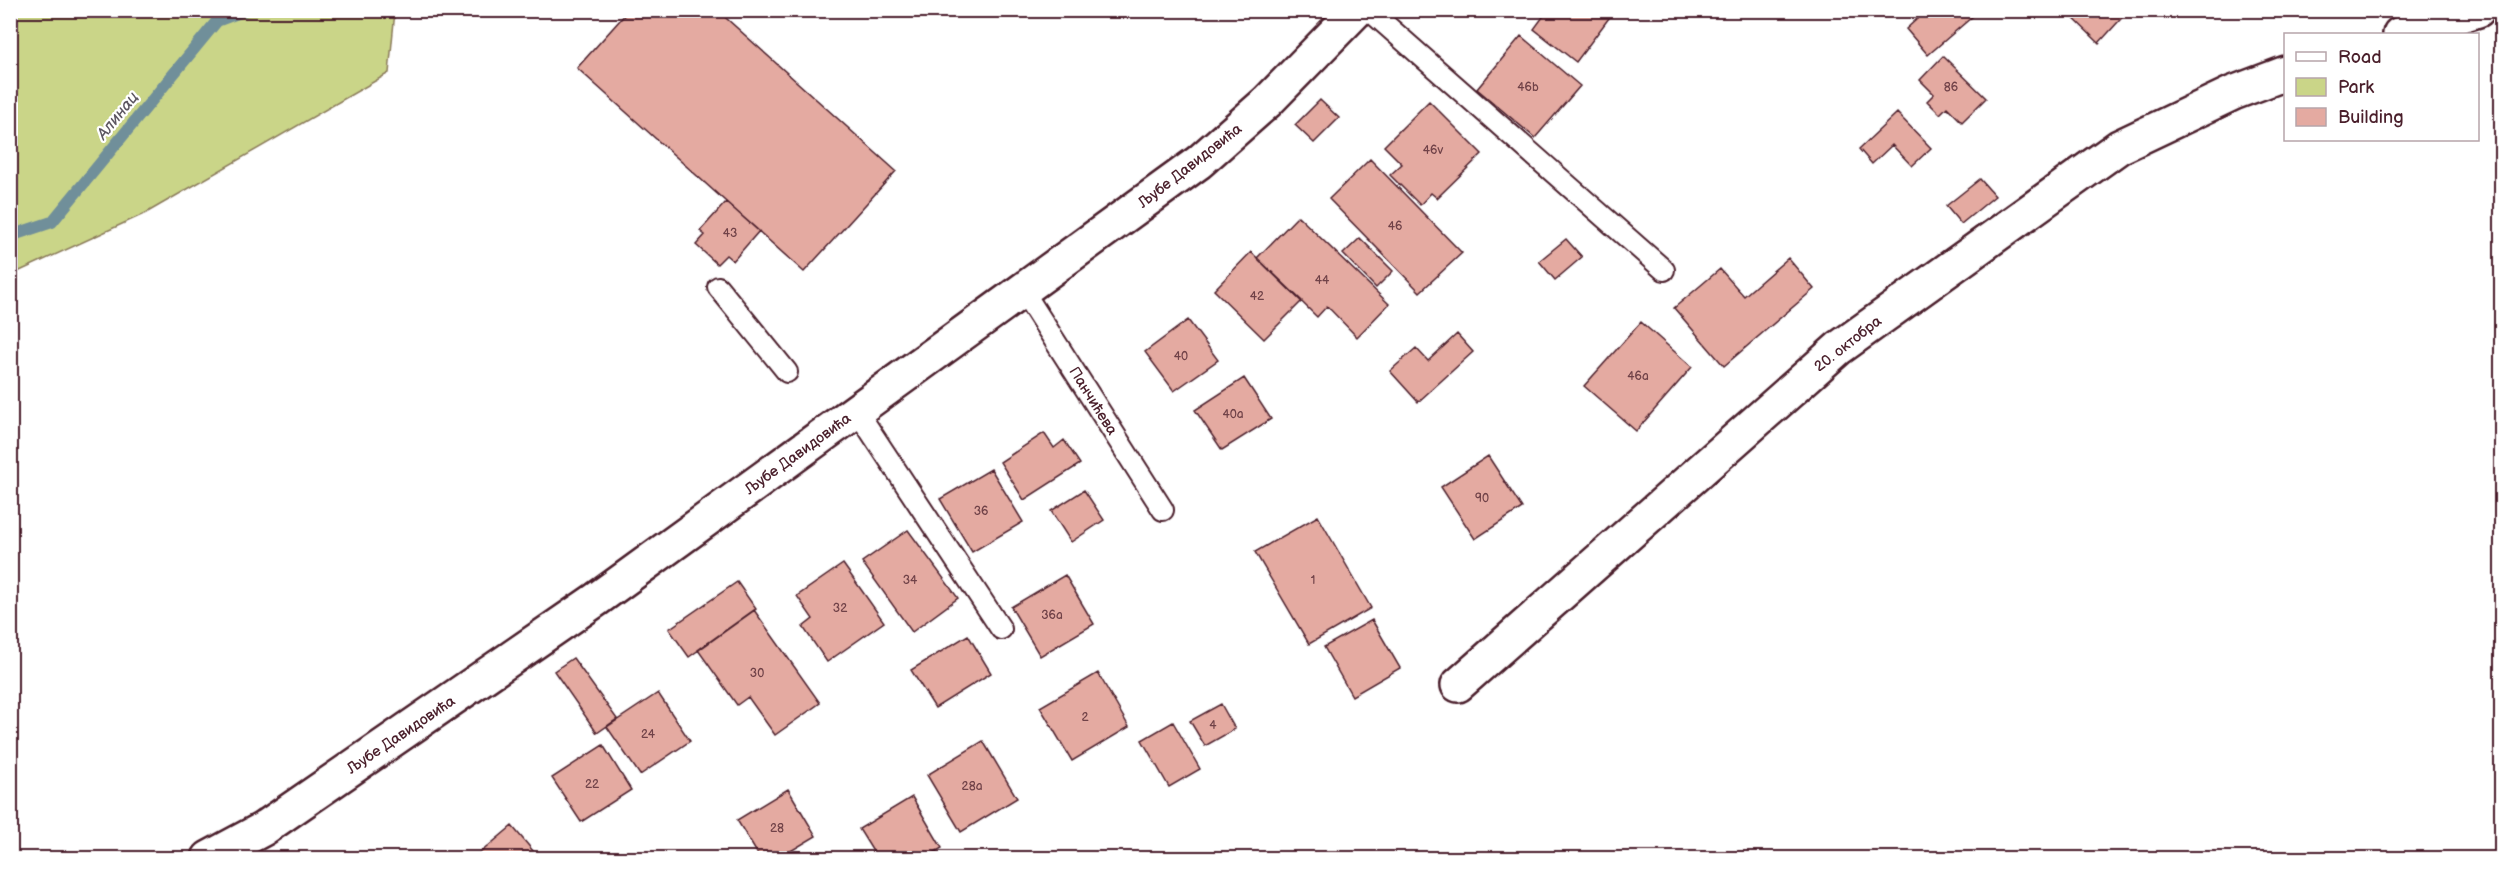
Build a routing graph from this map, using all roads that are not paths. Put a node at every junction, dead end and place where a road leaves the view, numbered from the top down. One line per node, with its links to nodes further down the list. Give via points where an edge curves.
1 (1357, 10): 8 (main road, Љубе Давидовића, via 1227,140)
2 (1369, 10): 6 (lane)
3 (2478, 10): 4 (main road)
4 (2403, 33)
5 (2284, 74): 13 (main road, 20. октобра, via 2233,93 2119,147 1839,348)
6 (1664, 270)
7 (718, 287): 9 (lane)
8 (1023, 291): 10 (main road, Љубе Давидовића); 11 (lane, Панчићева)
9 (787, 372)
10 (857, 411): 12 (lane); 14 (main road, Љубе Давидовића, via 441,708 263,828)
11 (1163, 510)
12 (1001, 629)
13 (1458, 685)
14 (209, 858)

